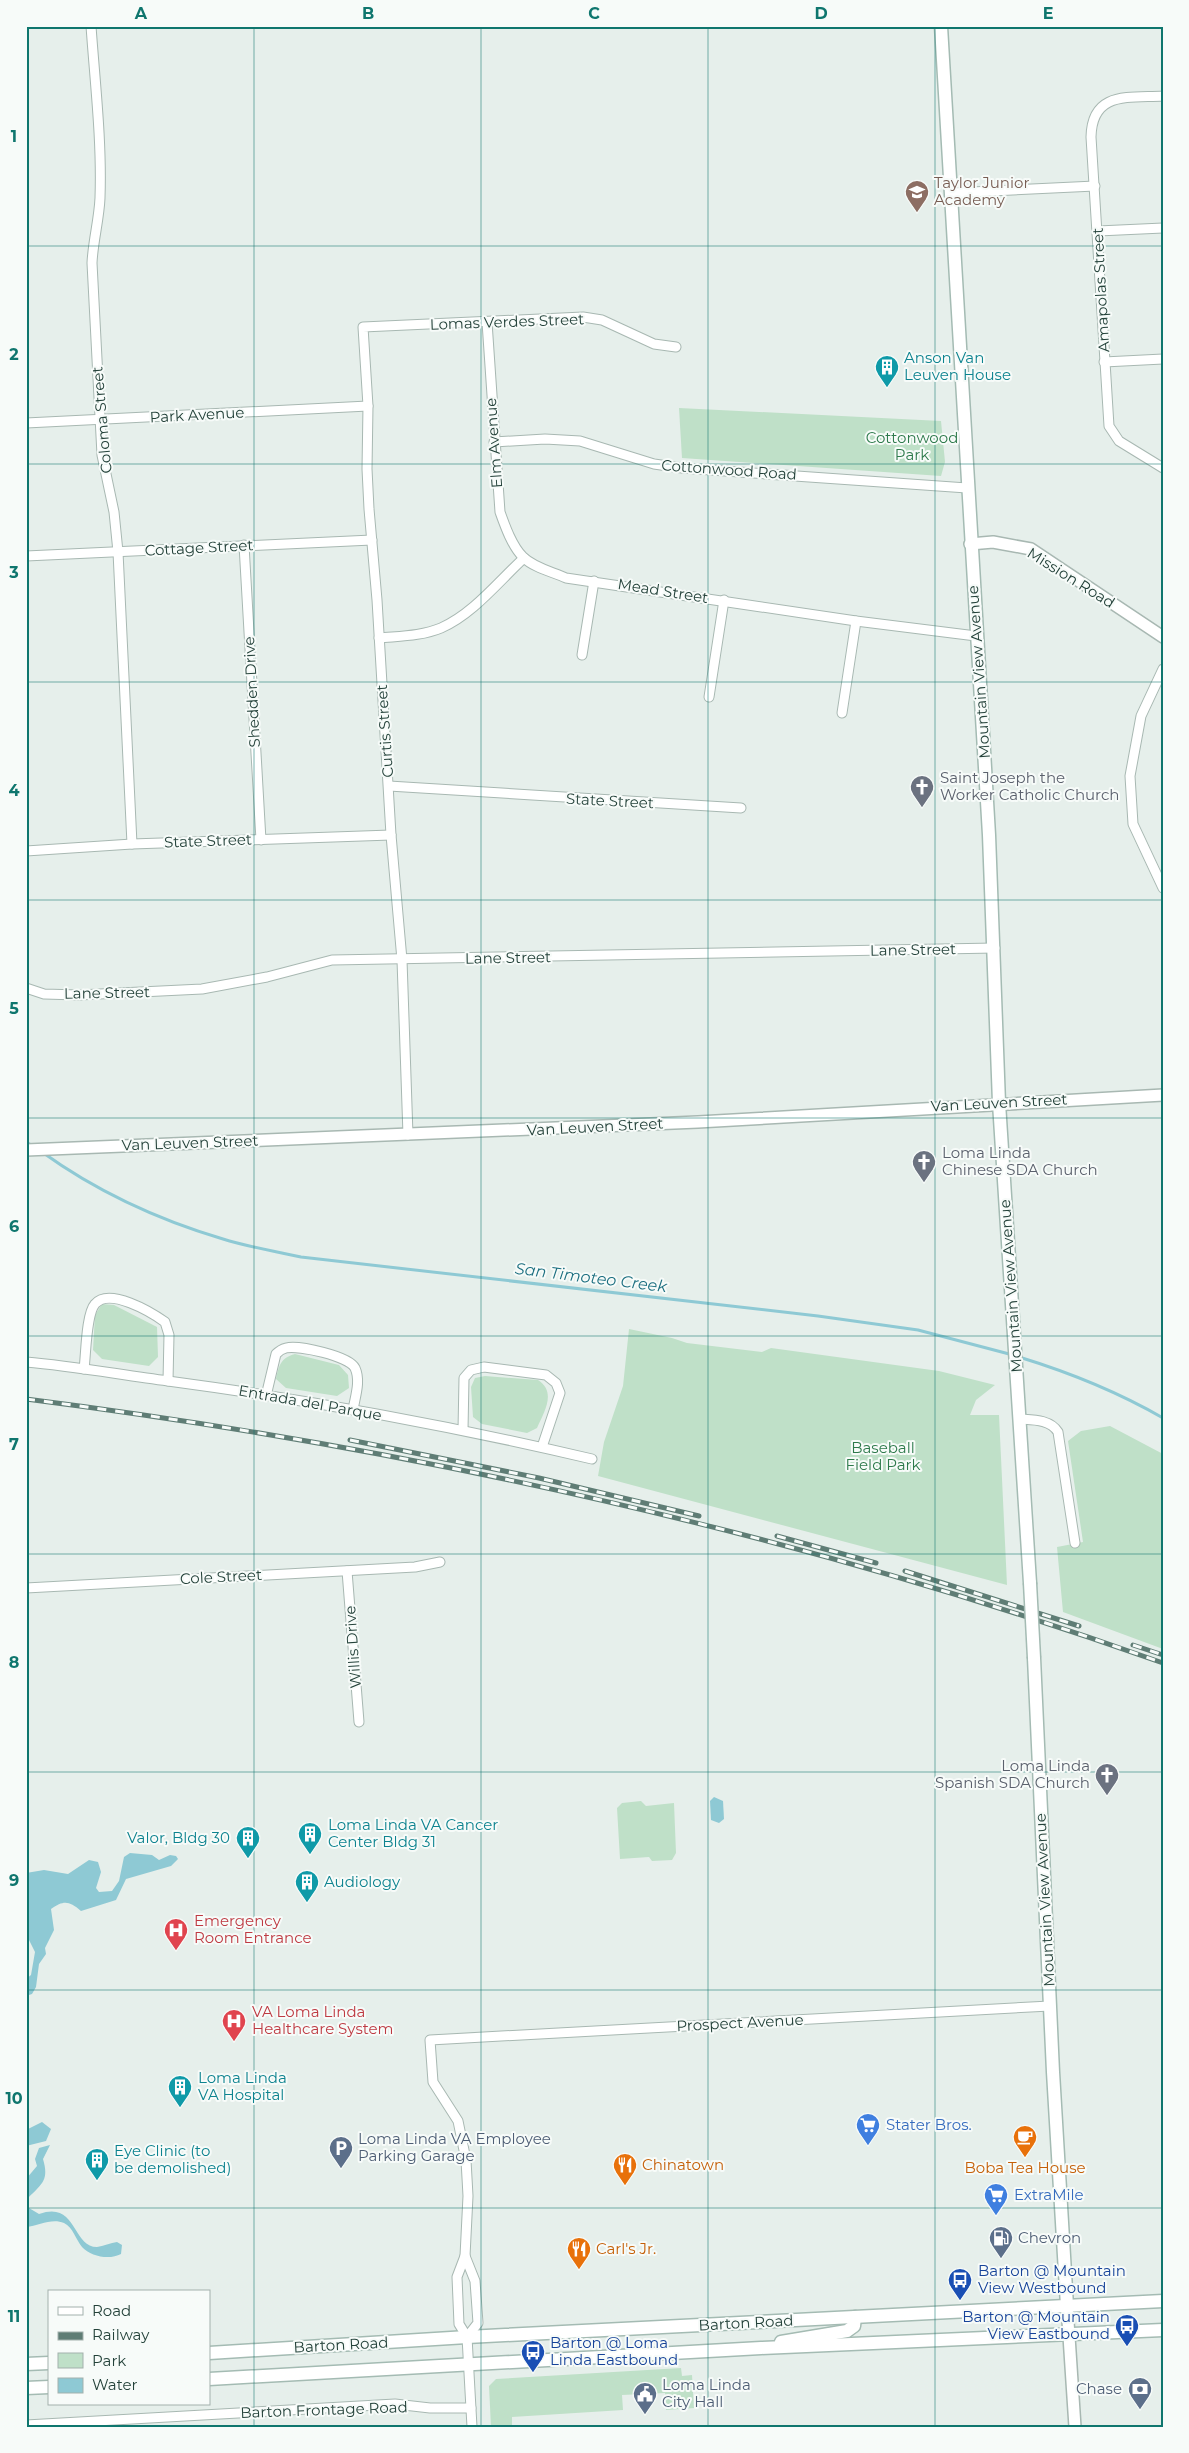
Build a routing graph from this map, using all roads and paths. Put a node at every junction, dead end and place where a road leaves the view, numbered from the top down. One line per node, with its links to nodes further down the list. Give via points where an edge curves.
1 (91, 26): 14 (street, Coloma Street, via 100,170 92,263)
2 (941, 26): 5 (main road, Mountain View Avenue)
3 (1163, 96): 4 (street, Amapolas Street, via 1119,98 1106,102 1094,117)
4 (1095, 186): 5 (street); 7 (street, Amapolas Street)
5 (951, 193): 18 (main road, Mountain View Avenue)
6 (1163, 228): 7 (street)
7 (1098, 231): 12 (street, Amapolas Street)
8 (487, 322): 9 (street, Lomas Verdes Street); 10 (street, Lomas Verdes Street, via 583,317 602,320 654,344); 16 (street, Elm Avenue)
9 (363, 327): 13 (street, Curtis Street)
10 (676, 347)
11 (1163, 359): 12 (street)
12 (1104, 362): 17 (street, Amapolas Street, via 1111,432 1119,441)
13 (368, 406): 14 (street, Park Avenue); 19 (street, Curtis Street, via 367,469)
14 (100, 419): 15 (street, Park Avenue); 22 (street, Coloma Street, via 102,455 114,512)
15 (26, 422)
16 (494, 442): 18 (street, Cottonwood Road, via 580,441 654,464 682,468); 24 (street, Elm Avenue, via 500,512 507,531)
17 (1163, 468)
18 (968, 488): 20 (main road, Mountain View Avenue)
19 (372, 540): 21 (street, Cottage Street); 30 (street, Curtis Street)
20 (970, 544): 28 (main road, Mountain View Avenue); 29 (street, Mission Road, via 993,542 1032,549)
21 (244, 545): 22 (street, Cottage Street); 38 (street, Shedden Drive)
22 (118, 552): 23 (street, Cottage Street); 39 (street, Coloma Street)
23 (26, 556)
24 (524, 558): 25 (street, Mead Street, via 566,578); 30 (street, via 461,618 439,629)
25 (594, 580): 26 (street, Mead Street); 31 (street)
26 (724, 600): 27 (street, Mead Street); 33 (street)
27 (856, 622): 28 (street, Mead Street); 34 (street)
28 (976, 636): 42 (main road, Mountain View Avenue)
29 (1163, 637)
30 (379, 638): 35 (street, Curtis Street)
31 (582, 655)
32 (1163, 669): 41 (street, via 1141,716 1130,776 1133,824)
33 (709, 697)
34 (842, 713)
35 (389, 786): 36 (street, State Street); 37 (street, Curtis Street)
36 (741, 808)
37 (391, 835): 38 (street, State Street); 43 (street, Curtis Street)
38 (261, 840): 39 (street, State Street)
39 (132, 844): 40 (street, State Street)
40 (26, 851)
41 (1163, 888)
42 (995, 948): 43 (street, Lane Street); 46 (main road, Mountain View Avenue)
43 (402, 960): 44 (street, Lane Street, via 332,960 266,977 192,990 79,995 44,994); 47 (street, Curtis Street)
44 (26, 988)
45 (1163, 1095): 46 (street, Van Leuven Street)
46 (999, 1103): 47 (street, Van Leuven Street, via 704,1122); 54 (main road, Mountain View Avenue)
47 (408, 1135): 48 (street, Van Leuven Street)
48 (26, 1150)
49 (26, 1362): 50 (street, Entrada del Parque)
50 (84, 1369): 51 (street, Entrada del Parque); 51 (street, via 94,1305 113,1298 165,1322 169,1335)
51 (168, 1381): 52 (street, Entrada del Parque)
52 (266, 1396): 53 (street, Entrada del Parque); 53 (street, via 276,1354 284,1348 295,1348 343,1358 354,1366 358,1378)
53 (352, 1410): 55 (street, Entrada del Parque)
54 (1019, 1419): 58 (street, via 1041,1421 1058,1432); 63 (main road, Mountain View Avenue, bridge)
55 (464, 1430): 56 (street, Entrada del Parque); 56 (street, via 464,1378 471,1370 484,1367 546,1375 556,1383 560,1393)
56 (542, 1447): 57 (street, Entrada del Parque)
57 (592, 1459)
58 (1075, 1542)
59 (440, 1562): 60 (street, Cole Street, via 415,1567)
60 (348, 1571): 61 (street, Cole Street); 62 (street, Willis Drive)
61 (26, 1588)
62 (359, 1722)
63 (1050, 2006): 64 (street, Prospect Avenue, via 430,2040 433,2082 458,2121 466,2160); 66 (main road, Mountain View Avenue)
64 (465, 2256): 70 (street, via 456,2277 459,2324); 70 (street, via 475,2281 478,2323)
65 (1163, 2301): 66 (main road, Barton Road)
66 (1067, 2306): 67 (main road, Barton Road); 69 (street, Mountain View Avenue)
67 (855, 2317): 70 (main road, Barton Road); 71 (main road, via 854,2326 847,2331 795,2338)
68 (1163, 2330): 69 (main road, Barton Road)
69 (1070, 2334): 71 (main road, Barton Road); 82 (street, Mountain View Avenue)
70 (467, 2337): 72 (main road, Barton Road); 75 (street)
71 (752, 2349): 75 (main road, Barton Road)
72 (210, 2353)
73 (48, 2363): 74 (main road)
74 (26, 2364)
75 (468, 2366): 76 (main road, Barton Road); 79 (street)
76 (210, 2379)
77 (48, 2387): 78 (main road)
78 (26, 2388)
79 (471, 2408): 80 (street, Barton Frontage Road, via 395,2404); 81 (street)
80 (26, 2425)
81 (472, 2427)
82 (1075, 2427)

